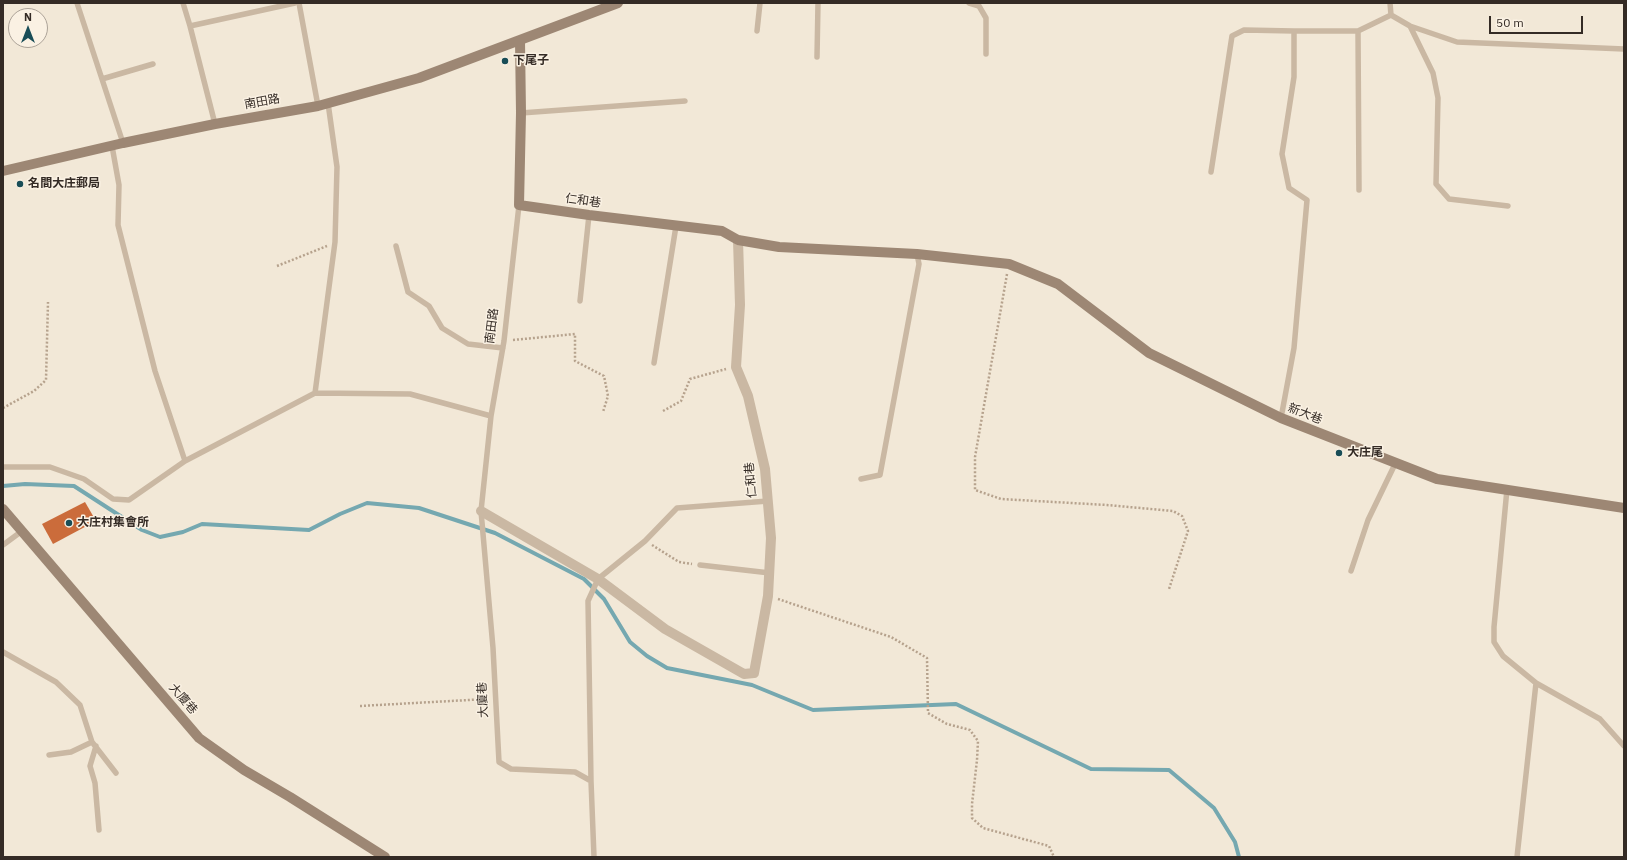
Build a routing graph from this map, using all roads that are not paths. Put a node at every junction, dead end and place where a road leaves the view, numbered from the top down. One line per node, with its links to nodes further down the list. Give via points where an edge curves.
1 (77, 3): 21 (lane)
2 (183, 3): 11 (lane)
3 (295, 3): 11 (lane)
4 (298, 3): 24 (lane)
5 (618, 3): 16 (street, 南田路)
6 (760, 3): 13 (lane)
7 (818, 3): 19 (lane)
8 (969, 3): 18 (lane, via 979,6 986,18)
9 (1390, 3): 10 (lane)
10 (1391, 15): 12 (lane); 15 (lane)
11 (190, 26): 26 (lane)
12 (1410, 26): 17 (lane, via 1457,42); 33 (lane, via 1433,73 1438,98 1436,184 1449,199)
13 (757, 31)
14 (1294, 31): 15 (lane); 30 (lane, via 1244,30 1232,36); 45 (lane, via 1294,76 1282,154 1289,188 1308,200 1294,348)
15 (1358, 31): 31 (lane)
16 (520, 41): 23 (street, 南田路, via 419,78); 25 (street, 南田路)
17 (1624, 49)
18 (986, 54)
19 (818, 57)
20 (153, 64): 21 (lane)
21 (102, 79): 27 (lane)
22 (685, 101): 25 (lane)
23 (328, 103): 24 (street, 南田路); 43 (lane, via 337,167 335,242)
24 (318, 106): 26 (street, 南田路)
25 (521, 113): 32 (street, 南田路)
26 (215, 124): 27 (street, 南田路)
27 (123, 143): 28 (street, 南田路)
28 (112, 146): 29 (street, 南田路); 46 (lane, via 119,185 118,225 155,371)
29 (3, 171)
30 (1212, 172)
31 (1359, 190)
32 (519, 205): 34 (street, 仁和巷); 41 (lane, 南田路)
33 (1508, 206)
34 (589, 215): 35 (street, 仁和巷); 40 (lane)
35 (676, 226): 36 (street, 仁和巷, via 722,231); 42 (lane)
36 (738, 240): 38 (street, 仁和巷, via 779,247); 51 (street, 仁和巷, via 740,305 736,367 748,396 764,462)
37 (396, 246): 41 (lane, via 408,292 429,306 442,328 468,344)
38 (917, 254): 39 (street, 仁和巷); 49 (lane, via 919,264 880,475)
39 (1009, 264): 45 (street, 新大巷, via 1058,284 1149,353)
40 (580, 301)
41 (503, 348): 44 (lane, 南田路)
42 (654, 363)
43 (315, 393): 44 (lane, via 410,394); 46 (lane)
44 (491, 416): 54 (lane, 南田路)
45 (1280, 418): 47 (street, 新大巷)
46 (185, 461): 48 (lane, via 129,500 113,498 84,479 50,467)
47 (1396, 462): 50 (street, 新大巷, via 1437,479); 59 (lane, via 1368,520)
48 (3, 467)
49 (861, 479)
50 (1507, 489): 52 (street, 新大巷); 63 (lane, via 1494,642 1503,656)
51 (768, 501): 60 (street); 61 (lane, 仁和巷, via 677,508 645,541)
52 (1624, 508)
53 (3, 509): 55 (street, 大廈巷)
54 (481, 511): 56 (lane, 南田路); 61 (street)
55 (22, 531): 57 (lane); 70 (street, 大廈巷, via 199,738 244,770)
56 (483, 541): 68 (lane, 大廈巷, via 493,648 499,762 511,769 575,772)
57 (3, 546)
58 (700, 565): 60 (lane)
59 (1352, 571)
60 (770, 573): 61 (street, via 754,673 744,674 665,629)
61 (596, 581): 68 (lane, 仁和巷, via 588,601)
62 (3, 652): 64 (lane, via 56,682 80,705)
63 (1536, 683): 65 (lane, via 1600,719); 72 (lane)
64 (94, 744): 66 (lane, via 71,752); 67 (lane); 69 (lane, via 90,766 95,784)
65 (1624, 746)
66 (49, 755)
67 (116, 773)
68 (591, 781): 71 (lane)
69 (99, 830)
70 (385, 857)
71 (594, 857)
72 (1517, 857)

